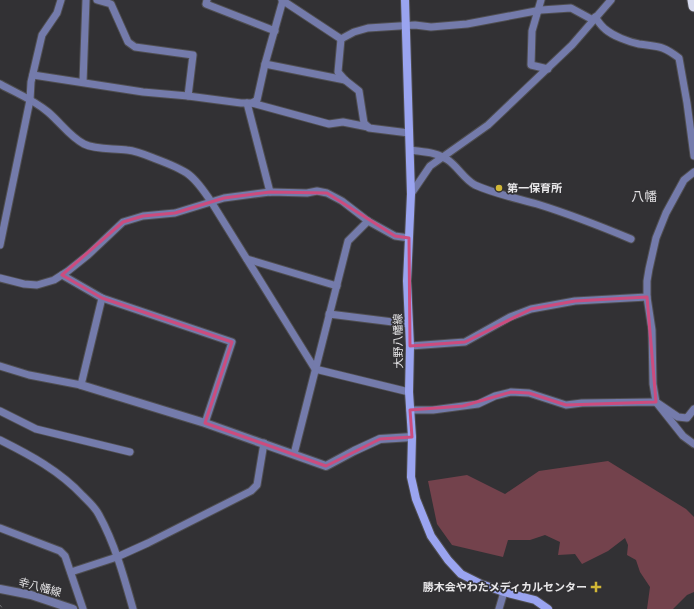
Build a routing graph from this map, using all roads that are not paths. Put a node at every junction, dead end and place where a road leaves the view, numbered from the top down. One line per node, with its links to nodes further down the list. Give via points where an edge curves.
1 (60, 0): 19 (street, via 57,13 42,35)
2 (86, 0): 21 (street)
3 (97, 0): 10 (street)
4 (207, 0): 15 (street, via 206,4)
5 (283, 0): 15 (street); 16 (street)
6 (405, 0): 14 (main road, 大野八幡線)
7 (541, 0): 12 (street)
8 (610, 0): 13 (street)
9 (693, 0): 11 (highway)
10 (106, 1): 23 (street, via 111,4 128,42 135,47 193,55)
11 (694, 6)
12 (538, 10): 13 (street, via 571,8); 14 (street, via 467,24); 18 (street, via 532,31 531,65)
13 (594, 18): 18 (street); 26 (street, via 618,37 638,44 658,46 679,58)
14 (405, 26): 16 (street, via 368,28); 28 (main road, 大野八幡線)
15 (275, 31): 17 (street)
16 (341, 39): 20 (street, via 338,72)
17 (265, 64): 20 (street); 25 (street, via 257,100)
18 (548, 69): 31 (street, via 488,125)
19 (33, 74): 21 (street); 24 (street)
20 (345, 80): 27 (street, via 359,91 364,123)
21 (83, 82): 23 (street)
22 (0, 84): 24 (street)
23 (188, 96): 25 (street)
24 (30, 100): 35 (street, via 47,111 76,139 86,145 142,153 188,173); 39 (street)
25 (250, 102): 27 (street, via 329,124 343,122); 33 (street)
26 (691, 102): 30 (street)
27 (369, 128): 28 (street)
28 (409, 133): 29 (main road, 大野八幡線)
29 (410, 150): 31 (street); 34 (main road, 大野八幡線)
30 (694, 156)
31 (443, 157): 34 (street, via 430,166); 38 (street, via 474,184 592,223)
32 (694, 172): 44 (street, via 684,180 656,238 649,269)
33 (270, 192): 35 (street, via 224,198); 36 (street, via 328,193)
34 (411, 194): 37 (main road, 大野八幡線)
35 (212, 203): 40 (street); 41 (street, via 175,213 143,216 123,222)
36 (368, 221): 37 (street, via 395,236); 43 (street, via 348,241)
37 (409, 238): 47 (main road, 大野八幡線)
38 (631, 239)
39 (0, 246)
40 (247, 259): 43 (street); 50 (street)
41 (62, 275): 42 (street, via 37,285); 45 (street)
42 (0, 278)
43 (337, 286): 46 (street)
44 (647, 297): 48 (street, via 575,301 531,309 510,317 465,342); 53 (street, via 652,330)
45 (102, 298): 51 (street); 57 (street, via 232,342)
46 (329, 314): 47 (street); 50 (street)
47 (409, 324): 48 (main road, 大野八幡線)
48 (410, 346): 52 (main road, 大野八幡線)
49 (0, 366): 51 (street, via 29,375)
50 (315, 369): 52 (street); 63 (street)
51 (81, 385): 57 (street)
52 (410, 392): 54 (main road, 大野八幡線)
53 (656, 402): 54 (street, via 566,405 530,393 511,392 478,404 434,410); 55 (street, via 678,417 687,418); 61 (street, via 683,436)
54 (410, 410): 58 (main road, 大野八幡線)
55 (694, 410)
56 (0, 411): 62 (street, via 36,429)
57 (205, 423): 60 (street)
58 (412, 438): 63 (street, via 380,439 326,466); 68 (main road, 大野八幡線, via 411,477 416,499 431,536 461,574)
59 (0, 440): 65 (street, via 55,472 92,505 99,514)
60 (264, 443): 63 (street); 65 (street, via 257,485 251,491)
61 (694, 444)
62 (130, 452)
63 (294, 454)
64 (0, 528): 66 (street, via 60,551 65,556)
65 (117, 557): 66 (street); 71 (street)
66 (71, 572): 70 (street)
67 (0, 589): 69 (street, 幸八幡線, via 31,595)
68 (504, 592): 72 (street); 73 (main road, 大野八幡線, via 534,600)
69 (73, 609)
70 (83, 609)
71 (134, 609)
72 (499, 609)
73 (548, 609)

